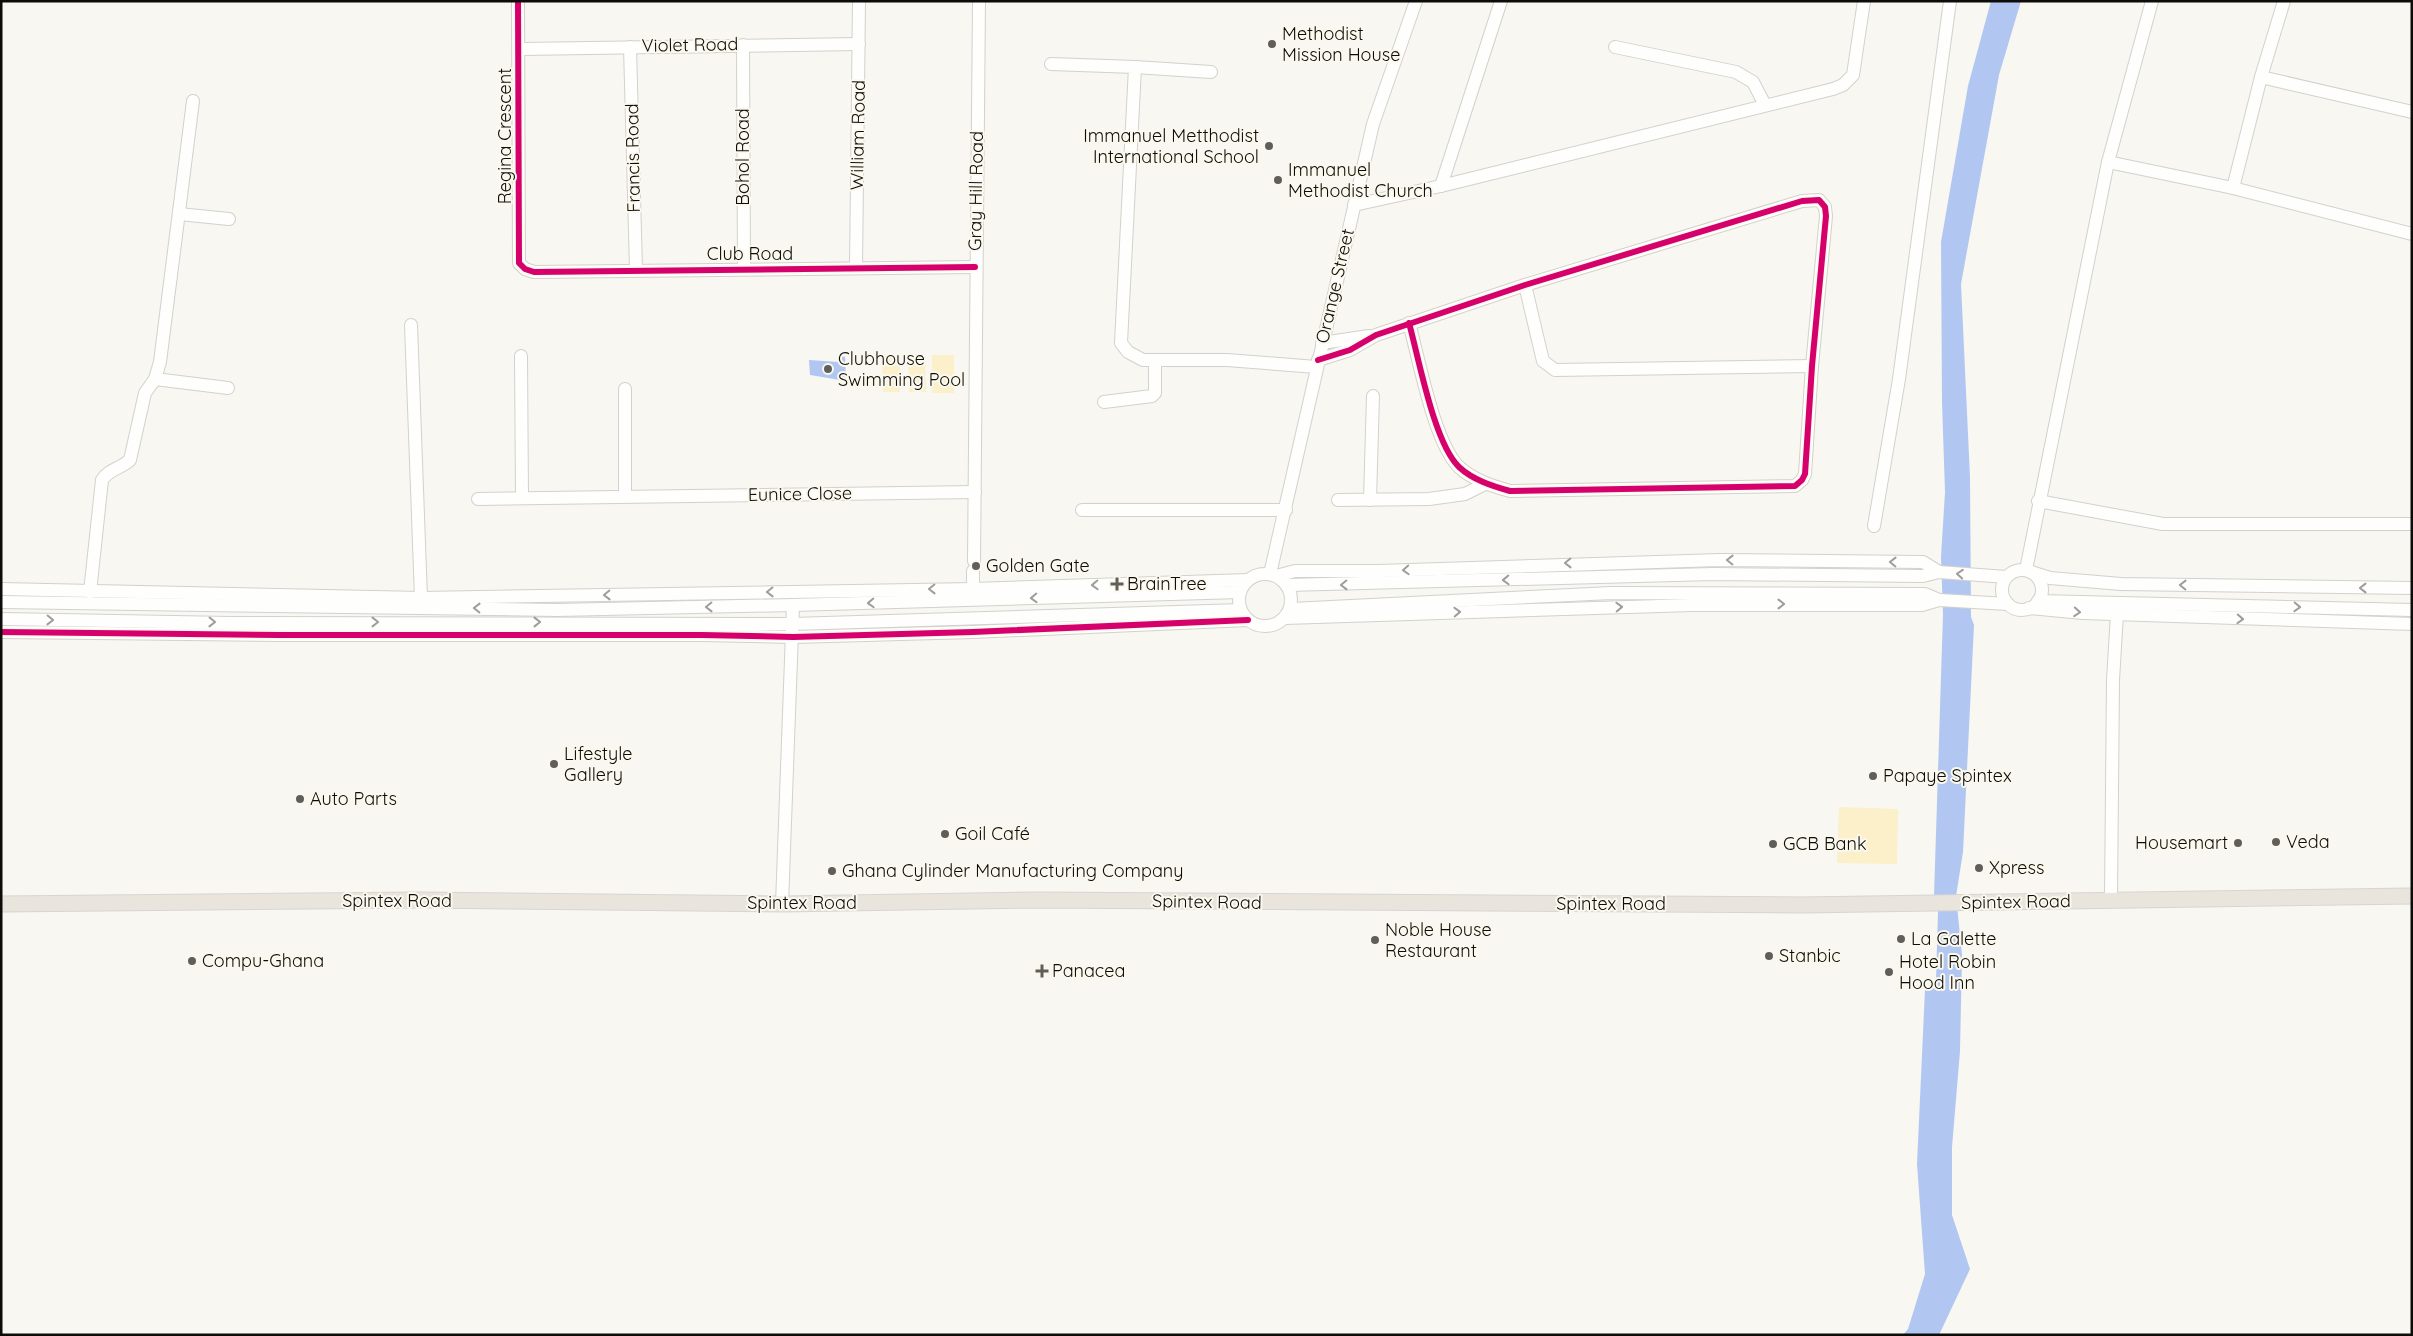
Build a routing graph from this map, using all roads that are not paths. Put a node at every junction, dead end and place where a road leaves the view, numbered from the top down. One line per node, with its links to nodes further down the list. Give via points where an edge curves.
1 (518, 1): 14 (street, Regina Crescent)
2 (859, 1): 11 (street, William Road)
3 (979, 1): 29 (street, Gray Hill Road)
4 (1416, 1): 25 (street, Orange Street, via 1373,124)
5 (1501, 1): 23 (street)
6 (1864, 1): 20 (street, via 1850,80 1833,89)
7 (1950, 1): 59 (street, via 1899,379)
8 (2152, 1): 22 (street)
9 (2284, 1): 18 (street)
10 (743, 44): 11 (street, Violet Road); 12 (street, Violet Road); 32 (street, Bohol Road)
11 (859, 44): 30 (street, William Road)
12 (630, 46): 14 (street, Violet Road); 33 (street, Francis Road)
13 (1615, 47): 20 (street, via 1736,72 1753,82)
14 (520, 49): 31 (street, Regina Crescent, via 519,263)
15 (1051, 64): 16 (street)
16 (1135, 67): 17 (street); 40 (street, via 1122,342 1135,356)
17 (1211, 72)
18 (2261, 76): 21 (street); 24 (street)
19 (193, 100): 26 (street)
20 (1765, 105): 23 (street)
21 (2412, 112)
22 (2108, 162): 24 (street); 55 (street)
23 (1441, 186): 25 (street)
24 (2233, 188): 28 (street)
25 (1354, 205): 38 (street, Orange Street)
26 (179, 214): 27 (street); 43 (street, via 160,362)
27 (230, 219)
28 (2412, 234)
29 (975, 267): 30 (street, Club Road); 49 (street, Gray Hill Road)
30 (856, 268): 32 (street, Club Road)
31 (525, 269): 33 (street, Club Road, via 534,272)
32 (744, 269): 33 (street, Club Road)
33 (636, 270)
34 (1525, 285): 35 (street); 42 (street, via 1543,361 1555,370); 42 (street, via 1802,201 1819,200 1825,207 1826,216)
35 (1409, 323): 37 (street); 48 (street, via 1445,445 1458,466)
36 (411, 325): 71 (street)
37 (1376, 335): 38 (street); 41 (street)
38 (1322, 343): 41 (street, Orange Street)
39 (520, 356): 51 (street)
40 (1155, 360): 41 (street); 47 (street, via 1155,394)
41 (1317, 363): 57 (street, Orange Street)
42 (1812, 366): 48 (street, via 1805,474 1795,486 1510,491)
43 (155, 379): 44 (street); 69 (street, via 145,393 130,460 122,467 107,472 102,480)
44 (228, 388)
45 (624, 389): 50 (street)
46 (1373, 396): 54 (street)
47 (1104, 402)
48 (1485, 484): 54 (street, via 1465,494 1429,499)
49 (975, 492): 50 (street, Eunice Close); 68 (street, Gray Hill Road)
50 (624, 495): 51 (street, Eunice Close)
51 (522, 498): 52 (street, Eunice Close)
52 (478, 499)
53 (1338, 500): 54 (street)
54 (1370, 500)
55 (2038, 501): 58 (street, via 2163,524); 60 (street)
56 (1082, 510): 57 (street)
57 (1286, 510): 62 (street, Orange Street)
58 (2412, 524)
59 (1874, 526)
60 (2029, 571): 63 (street, via 2015,571); 66 (street, one-way to 60, via 2121,584 2050,578); 74 (street, via 2040,582 2041,595)
61 (1939, 572): 62 (street, one-way to 62, via 1923,562 1719,560); 63 (street, one-way to 61); 65 (street, one-way to 65, via 1924,576 1713,574)
62 (1273, 575): 64 (street, via 1258,575); 65 (street)
63 (2006, 577): 73 (street, via 2002,588)
64 (1248, 580): 68 (street, one-way to 68); 70 (street)
65 (1287, 585): 77 (street, via 1292,597)
66 (2412, 588)
67 (1, 589): 69 (street)
68 (973, 589): 71 (street, one-way to 71)
69 (90, 592): 71 (street)
70 (1240, 592): 75 (street, one-way to 75); 79 (street)
71 (421, 598)
72 (1, 602): 75 (street, one-way to 72, via 557,610)
73 (2008, 604): 74 (street, via 2018,609); 77 (street, one-way to 73, via 1692,605 1922,605 1939,600)
74 (2034, 605): 76 (street, one-way to 76); 78 (street, one-way to 78)
75 (793, 606): 81 (street)
76 (2412, 610)
77 (1288, 613): 79 (street, via 1270,626 1258,626)
78 (2117, 614): 82 (street, one-way to 82); 86 (street, via 2112,690)
79 (1244, 615): 81 (street); 84 (street, via 973,632)
80 (1, 619): 81 (street, one-way to 81, via 230,623)
81 (793, 624): 84 (street)
82 (2412, 624)
83 (1, 632): 84 (street)
84 (793, 637): 88 (street)
85 (2412, 896): 86 (main road, Spintex Road)
86 (2111, 899): 88 (main road, Spintex Road, via 1932,904 1036,900)
87 (1, 904): 88 (main road, Spintex Road, via 419,900)
88 (782, 904)

